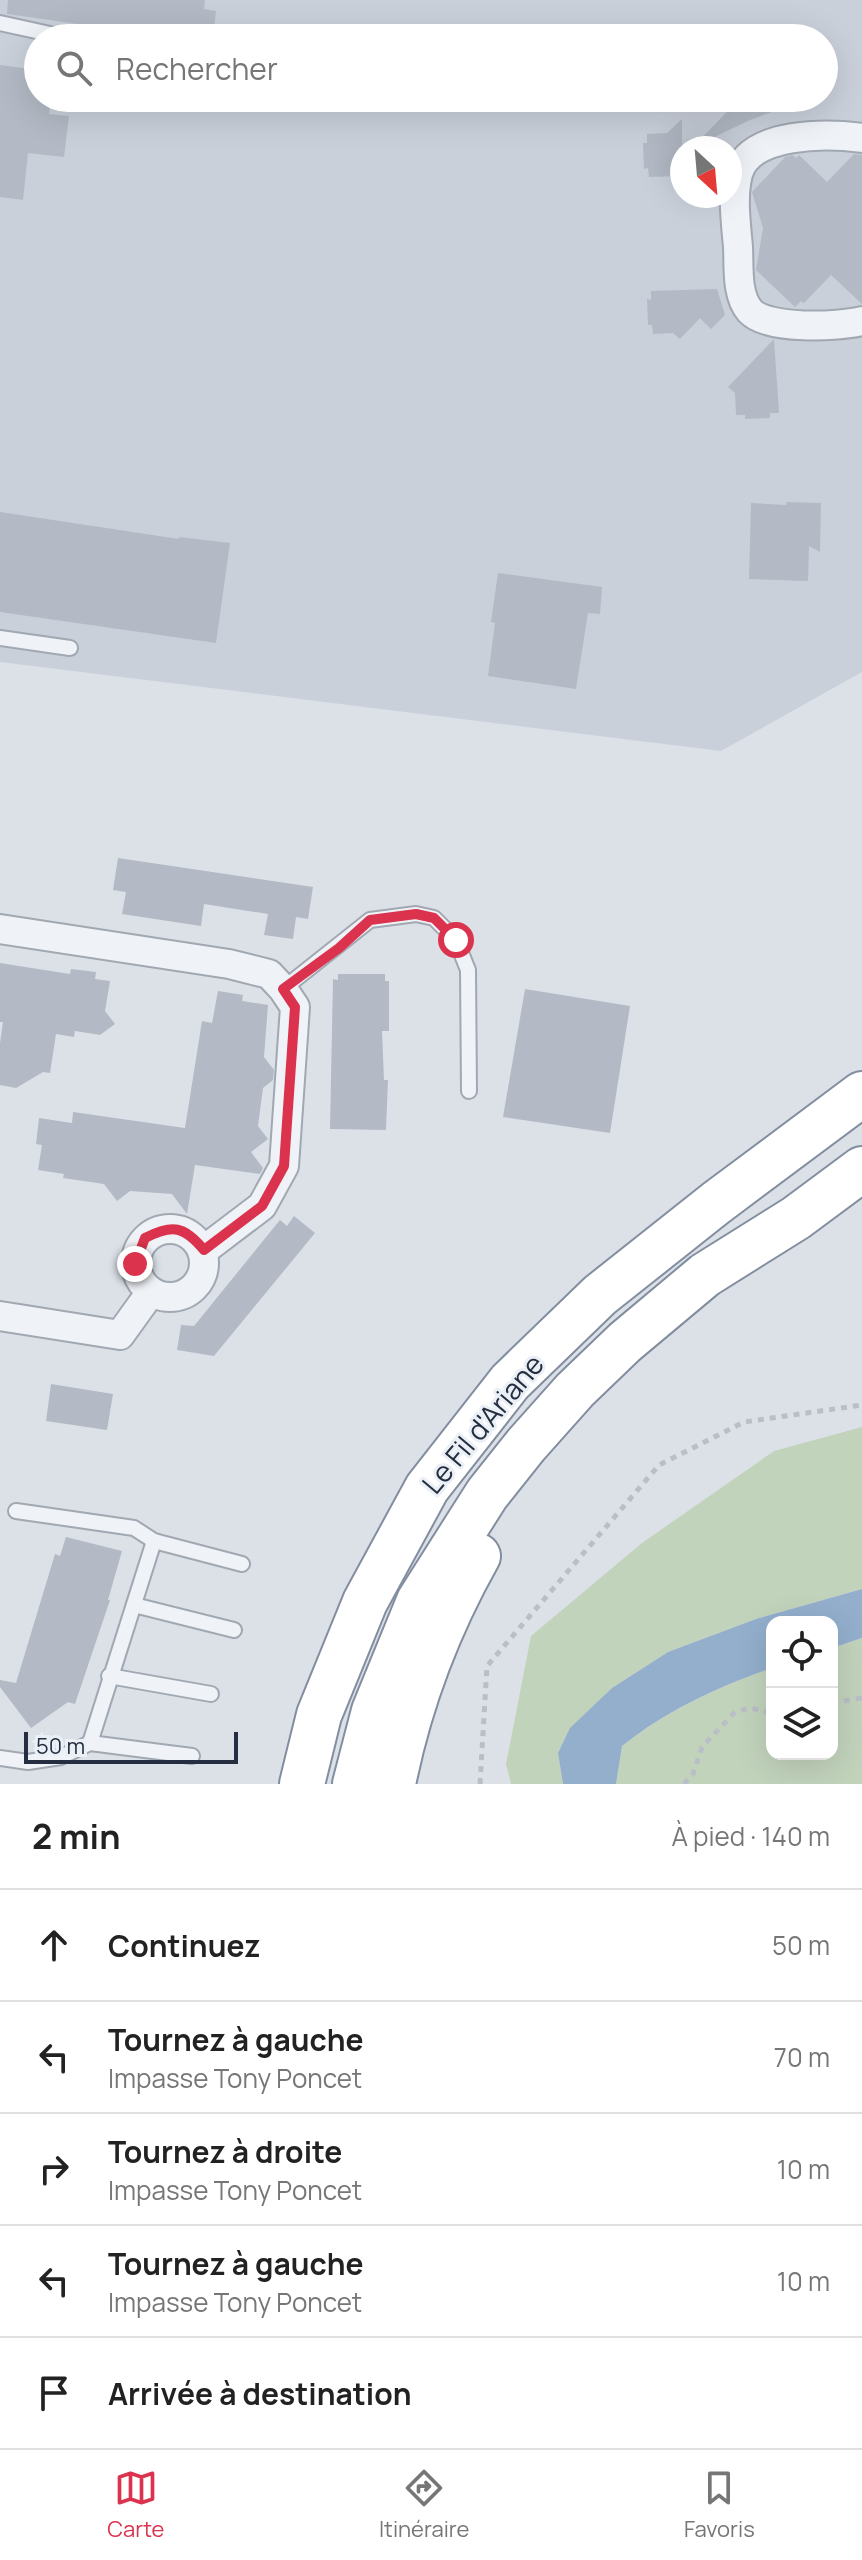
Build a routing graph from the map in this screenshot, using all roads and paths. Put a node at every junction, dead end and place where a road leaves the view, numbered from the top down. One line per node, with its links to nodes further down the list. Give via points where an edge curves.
1 (0, 23): 2 (lane)
2 (24, 28)
3 (862, 138): 4 (street, via 791,138 765,144 747,155 735,195 739,280 750,312 779,326)
4 (862, 321)
5 (0, 638): 6 (lane)
6 (70, 648)
7 (0, 929): 8 (street, via 229,964 269,974)
8 (283, 989): 9 (lane, via 370,920 416,914 434,918 456,940 468,970); 13 (street, via 295,1007 284,1166 262,1206)
9 (469, 1091)
10 (862, 1094): 30 (highway, Le Fil d'Ariane, via 600,1295 510,1382 427,1488 365,1602 319,1715)
11 (862, 1169): 12 (highway, Le Fil d'Ariane)
12 (796, 1218): 31 (highway, Le Fil d'Ariane, via 705,1275 625,1342 575,1390 487,1494 419,1601 374,1711); 32 (highway, via 626,1372 527,1481 448,1614 410,1714)
13 (204, 1250): 14 (street, via 203,1277 188,1293 163,1297); 14 (street, via 189,1232 165,1228 145,1238 135,1264)
14 (151, 1292): 15 (street, via 120,1335)
15 (0, 1316)
16 (862, 1405): 33 (path, via 744,1422 659,1465 487,1666)
17 (16, 1511): 18 (lane, via 134,1528)
18 (154, 1541): 19 (lane); 20 (lane)
19 (242, 1564)
20 (134, 1605): 21 (lane); 22 (lane)
21 (234, 1630)
22 (109, 1676): 23 (lane); 27 (lane)
23 (211, 1694)
24 (862, 1698): 25 (path)
25 (838, 1702)
26 (766, 1712): 34 (path, via 735,1712 702,1747)
27 (90, 1743): 28 (lane); 29 (lane, via 61,1757 28,1762)
28 (192, 1756)
29 (0, 1758)
30 (302, 1784)
31 (355, 1784)
32 (393, 1784)
33 (480, 1784)
34 (684, 1784)

